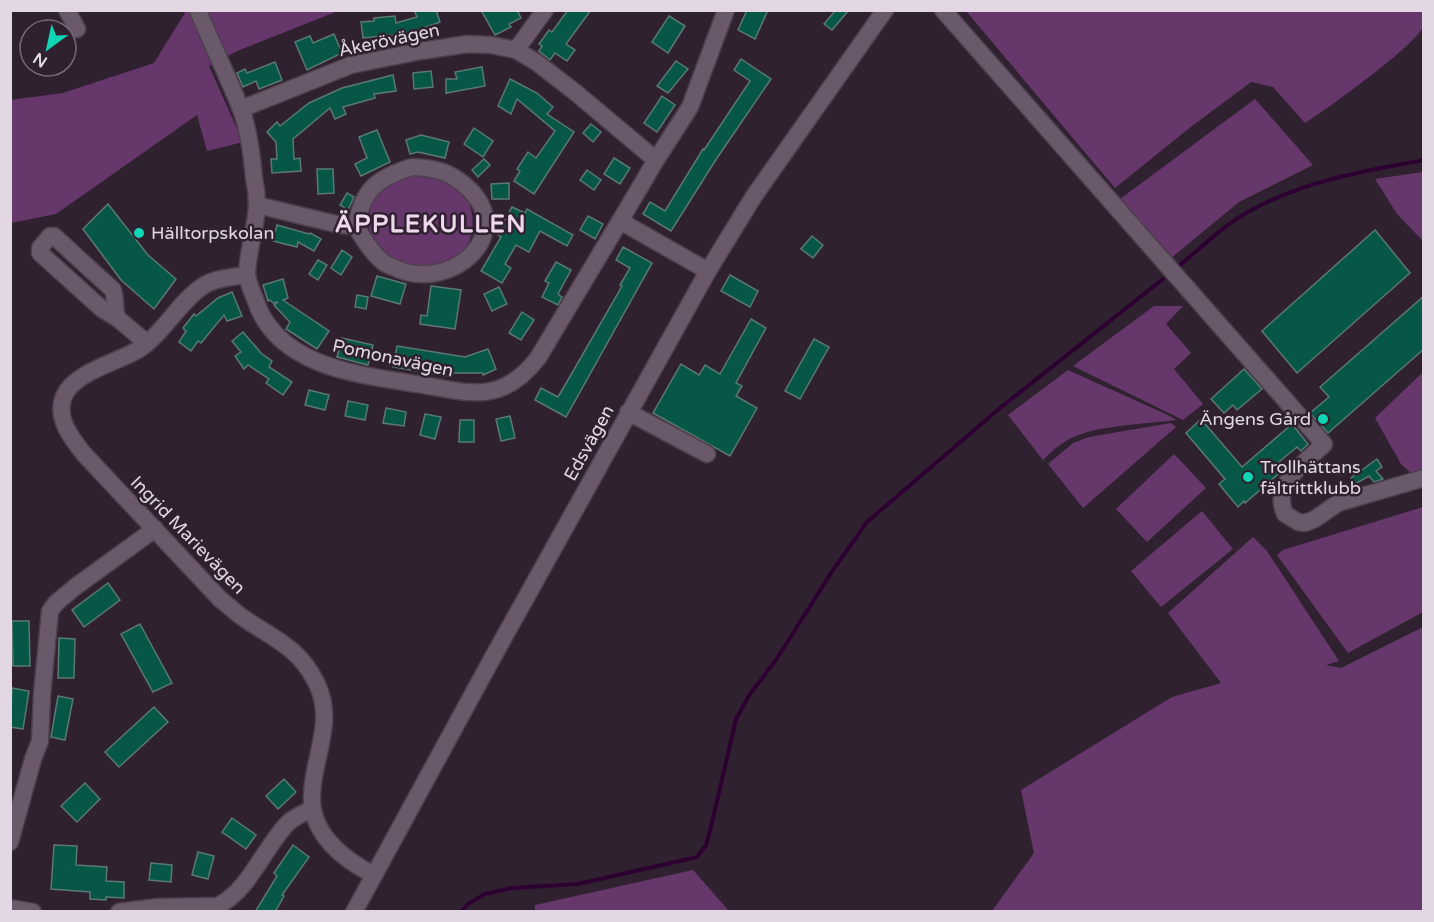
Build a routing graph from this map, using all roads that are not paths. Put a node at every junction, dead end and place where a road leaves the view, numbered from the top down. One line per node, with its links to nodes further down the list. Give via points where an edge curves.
1 (198, 10): 7 (street, Pomonavägen)
2 (545, 10): 6 (street)
3 (726, 10): 8 (street, Pomonavägen, via 690,107)
4 (885, 10): 12 (street, Edsvägen, via 754,196)
5 (943, 10): 18 (street, via 1324,444 1286,483 1281,494 1285,514 1305,523 1338,503)
6 (516, 51): 7 (street, Åkerövägen, via 468,44 351,65); 8 (street, Åkerövägen, via 575,92)
7 (241, 109): 9 (street, Pomonavägen)
8 (656, 159): 10 (street, Pomonavägen)
9 (257, 205): 11 (street); 13 (street, Pomonavägen)
10 (620, 221): 12 (street); 13 (street, Pomonavägen, via 538,358 525,375 491,391 457,391 380,378 314,361 271,331 257,306)
11 (356, 226): 11 (street, via 366,244 385,263 406,272 425,274 447,271 463,263 475,252 485,219 481,205 456,177 433,168 412,167 389,174 371,188 359,208)
12 (708, 271): 16 (street, Edsvägen)
13 (247, 275): 15 (street, Ingrid Marievägen, via 205,285)
14 (117, 318): 14 (street, via 113,290 50,236 40,253); 15 (street)
15 (147, 344): 19 (street, Ingrid Marievägen, via 74,383 64,395 62,411 68,434)
16 (628, 412): 17 (street); 22 (street, Edsvägen)
17 (706, 454)
18 (1424, 478)
19 (155, 529): 20 (street, Ingrid Marievägen, via 221,600 296,652 316,681 325,706 326,724 314,774); 21 (street, via 75,587 50,611 40,741)
20 (312, 809): 22 (street, Ingrid Marievägen, via 321,832 334,848); 25 (street, via 289,822 226,902 218,906)
21 (10, 842)
22 (374, 875): 26 (street, Edsvägen)
23 (10, 908): 24 (street)
24 (33, 912)
25 (119, 912)
26 (354, 912)

